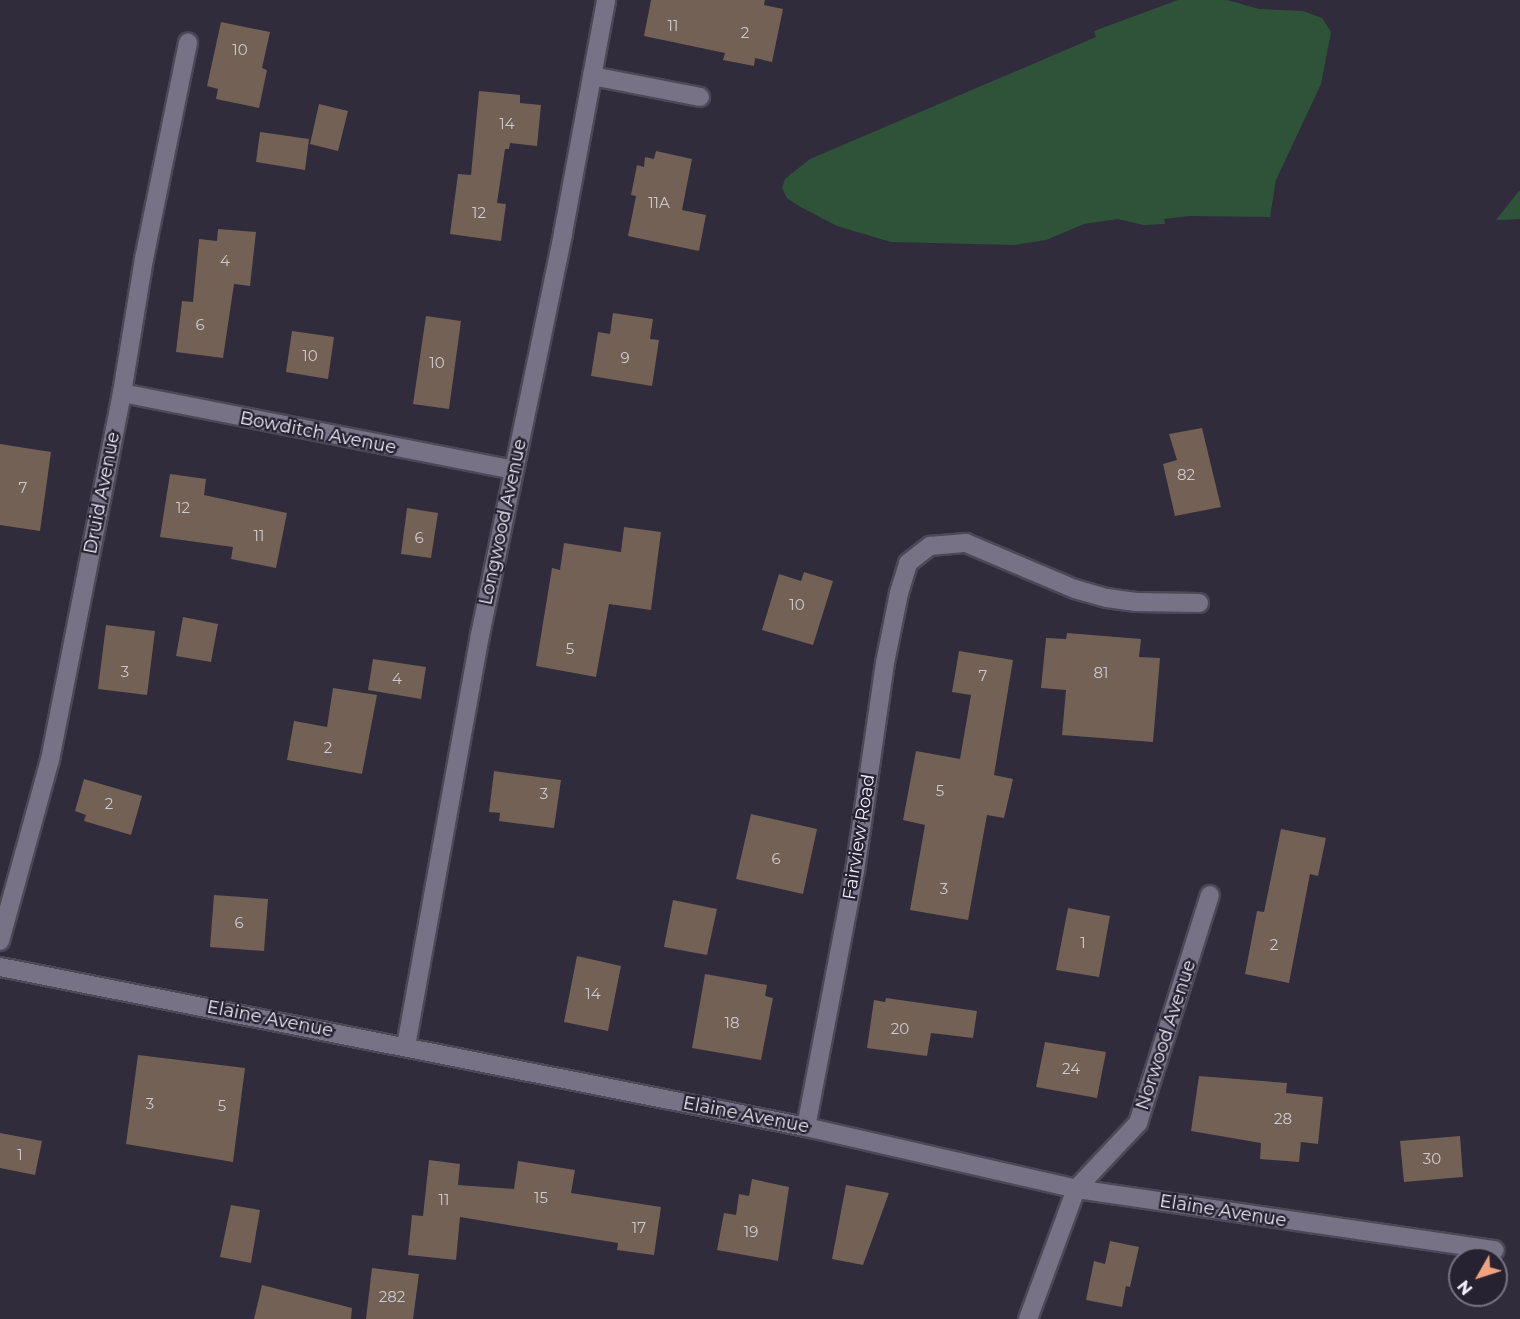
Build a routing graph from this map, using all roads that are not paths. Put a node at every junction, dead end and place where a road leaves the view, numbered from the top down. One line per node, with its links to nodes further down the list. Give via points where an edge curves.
1 (606, 0): 3 (street, Longwood Avenue)
2 (188, 42): 5 (street, Druid Avenue, via 144,259)
3 (592, 76): 4 (street); 6 (street, Longwood Avenue)
4 (700, 97)
5 (122, 393): 6 (street, Bowditch Avenue); 9 (street, Druid Avenue, via 50,760)
6 (514, 470): 11 (street, Longwood Avenue, via 480,635)
7 (1199, 603): 12 (street, Fairview Road, via 1107,598 1075,589 966,543 930,546 908,563 889,640 855,871)
8 (1210, 895): 13 (street, Norwood Avenue, via 1138,1123)
9 (0, 941)
10 (0, 967): 11 (street, Elaine Avenue)
11 (406, 1046): 12 (street, Elaine Avenue)
12 (806, 1127): 13 (street, Elaine Avenue)
13 (1076, 1189): 14 (street, Elaine Avenue); 15 (street)
14 (1474, 1247)
15 (1028, 1319)

